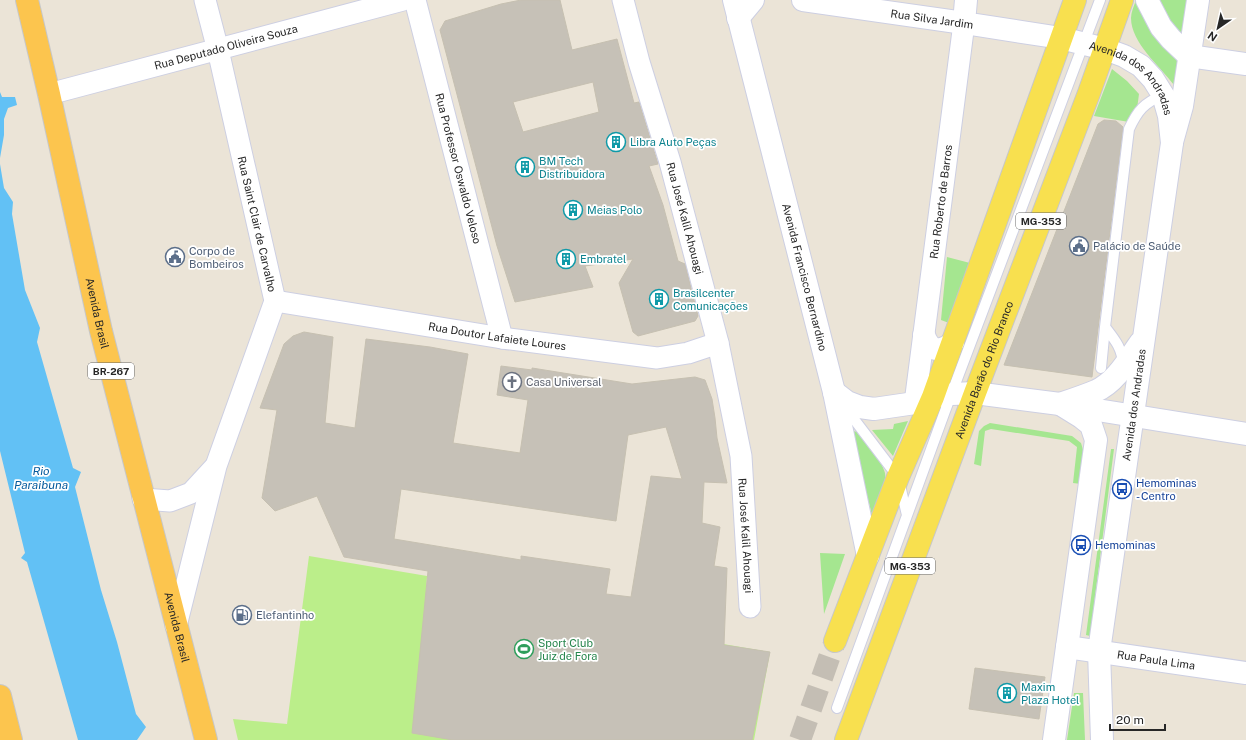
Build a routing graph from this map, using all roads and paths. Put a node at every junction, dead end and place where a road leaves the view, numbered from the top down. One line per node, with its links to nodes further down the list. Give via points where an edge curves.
1 (27, 0): 21 (highway, Avenida Brasil / BR-267)
2 (205, 0): 18 (street, Rua Saint Clair de Carvalho)
3 (403, 0): 18 (street, Rua Deputado Oliveira Souza)
4 (415, 0): 27 (street, Rua Professor Oswaldo Veloso)
5 (623, 0): 30 (street, Rua José Kalil Ahouagi, via 670,162)
6 (753, 0): 14 (main road)
7 (803, 0): 15 (main road, Rua Silva Jardim)
8 (966, 0): 15 (main road, Rua Roberto de Barros)
9 (1074, 0): 16 (main road, Avenida Barão do Rio Branco)
10 (1100, 0): 17 (lane, Avenida Barão do Rio Branco)
11 (1122, 0): 17 (main road, Avenida Barão do Rio Branco / MG-353)
12 (1146, 0): 19 (main road, via 1161,27)
13 (1198, 0): 19 (main road, Avenida dos Andradas)
14 (736, 9): 33 (main road, Avenida Francisco Bernardino)
15 (964, 23): 16 (main road, Rua Silva Jardim); 26 (street, Rua Roberto de Barros)
16 (1061, 38): 17 (main road, Avenida dos Andradas); 29 (main road, Avenida Barão do Rio Branco)
17 (1095, 47): 22 (main road, Avenida dos Andradas, via 1124,56 1141,66); 34 (main road, Avenida Barão do Rio Branco / MG-353, via 1003,323); 35 (lane, Avenida Barão do Rio Branco)
18 (218, 50): 21 (street, Rua Deputado Oliveira Souza); 24 (street, Rua Saint Clair de Carvalho)
19 (1189, 56): 20 (main road); 23 (main road, Avenida dos Andradas, via 1182,106)
20 (1246, 64)
21 (49, 94): 41 (highway, Avenida Brasil / BR-267, via 101,331)
22 (1163, 95): 23 (main road, Avenida dos Andradas, via 1169,116); 25 (lane, via 1141,108 1129,129)
23 (1172, 143): 28 (main road, Avenida dos Andradas)
24 (275, 301): 27 (street, Rua Doutor Lafaiete Loures); 39 (street, Rua Saint Clair de Carvalho)
25 (1105, 327): 31 (lane); 32 (lane, via 1122,353)
26 (924, 335): 29 (main road, via 928,344 940,350); 35 (street, Rua Roberto de Barros)
27 (502, 338): 30 (street, Rua Doutor Lafaiete Loures, via 657,358 688,353)
28 (1144, 338): 32 (main road); 37 (main road, Avenida dos Andradas)
29 (953, 342): 35 (main road, Avenida Barão do Rio Branco)
30 (718, 343): 44 (street, Rua José Kalil Ahouagi, via 741,456)
31 (1101, 368)
32 (1123, 368): 36 (main road, via 1097,391)
33 (834, 392): 35 (main road, via 847,402 874,409); 40 (lane); 43 (main road, Avenida Francisco Bernardino)
34 (975, 393): 35 (main road); 36 (main road); 54 (main road, Avenida Barão do Rio Branco / MG-353)
35 (933, 398): 40 (main road, Avenida Barão do Rio Branco); 42 (lane, Avenida Barão do Rio Branco)
36 (1060, 404): 37 (main road); 47 (main road, via 1091,425 1096,440)
37 (1132, 416): 38 (main road); 48 (main road, Avenida dos Andradas)
38 (1246, 434)
39 (216, 466): 41 (street, Rua Saint Clair de Carvalho, via 191,493 170,501); 45 (street, Rua Saint Clair de Carvalho)
40 (898, 477): 42 (lane); 43 (main road, Avenida Barão do Rio Branco)
41 (143, 499): 45 (highway, Avenida Brasil / BR-267)
42 (907, 515): 51 (lane, Avenida Barão do Rio Branco)
43 (868, 556): 46 (main road, Avenida Barão do Rio Branco)
44 (750, 607)
45 (176, 626): 53 (highway, Avenida Brasil / BR-267)
46 (835, 641)
47 (1067, 647): 48 (main road, Rua Paula Lima); 55 (main road)
48 (1099, 651): 49 (main road, Rua Paula Lima); 56 (main road, Avenida dos Andradas)
49 (1246, 673)
50 (0, 696): 52 (highway)
51 (837, 708)
52 (11, 740)
53 (206, 740)
54 (846, 740)
55 (1054, 740)
56 (1102, 740)

